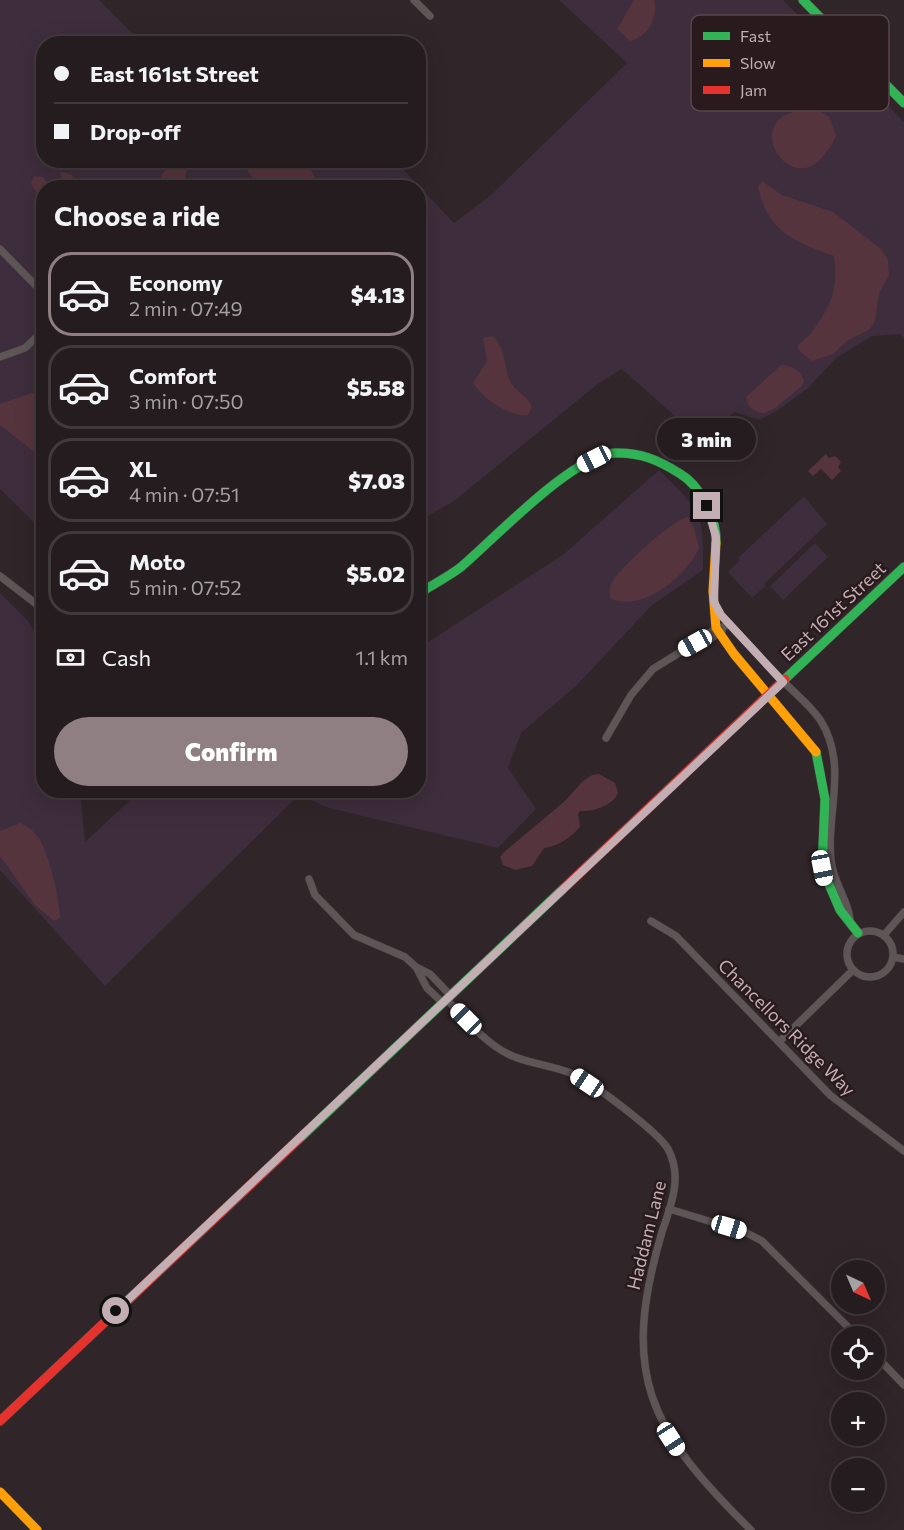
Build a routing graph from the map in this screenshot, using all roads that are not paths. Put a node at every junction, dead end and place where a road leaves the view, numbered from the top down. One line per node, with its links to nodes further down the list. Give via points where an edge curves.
1 (414, 0): 4 (street)
2 (803, 0): 3 (street)
3 (818, 15)
4 (430, 16)
5 (889, 88): 6 (street)
6 (904, 103)
7 (0, 249): 8 (street)
8 (36, 286)
9 (36, 338): 10 (street, via 25,348)
10 (0, 357)
11 (904, 567): 18 (street, East 161st Street)
12 (0, 576): 15 (street)
13 (426, 589): 14 (street, via 458,569 576,467 613,453 631,453 670,465 688,478 707,506 716,537)
14 (714, 602): 16 (street); 17 (street)
15 (36, 604)
16 (730, 624): 17 (street); 18 (street)
17 (718, 631): 19 (street); 20 (street, via 704,643 695,643 666,659 647,675)
18 (783, 682): 19 (street, East 161st Street); 23 (street, via 811,706 830,740 834,761 831,860)
19 (771, 693): 23 (street, via 819,758 825,799 822,868 831,895); 31 (street, East 161st Street)
20 (606, 738)
21 (309, 879): 29 (street, via 315,895 354,935 395,950)
22 (904, 912): 26 (street)
23 (850, 920): 25 (street)
24 (651, 921): 32 (street, Chancellors Ridge Way, via 676,936)
25 (858, 933): 26 (street, via 874,931); 30 (street, via 846,953)
26 (884, 935): 27 (street)
27 (893, 957): 28 (street); 30 (street, via 887,969 877,976 864,976)
28 (904, 959)
29 (416, 967): 31 (street, via 428,988); 31 (street, via 430,974)
30 (853, 970): 32 (street)
31 (447, 1000): 34 (street, Haddam Lane, via 500,1050 575,1075 653,1132 674,1164 675,1186); 38 (street, East 161st Street)
32 (779, 1042): 33 (street, Chancellors Ridge Way, via 830,1095)
33 (904, 1151)
34 (669, 1209): 35 (street, via 762,1241); 41 (street, Haddam Lane, via 643,1318 648,1383 663,1423 684,1458)
35 (847, 1326)
36 (885, 1365): 37 (street)
37 (904, 1385)
38 (0, 1421)
39 (0, 1492): 40 (street)
40 (37, 1530)
41 (751, 1530)

